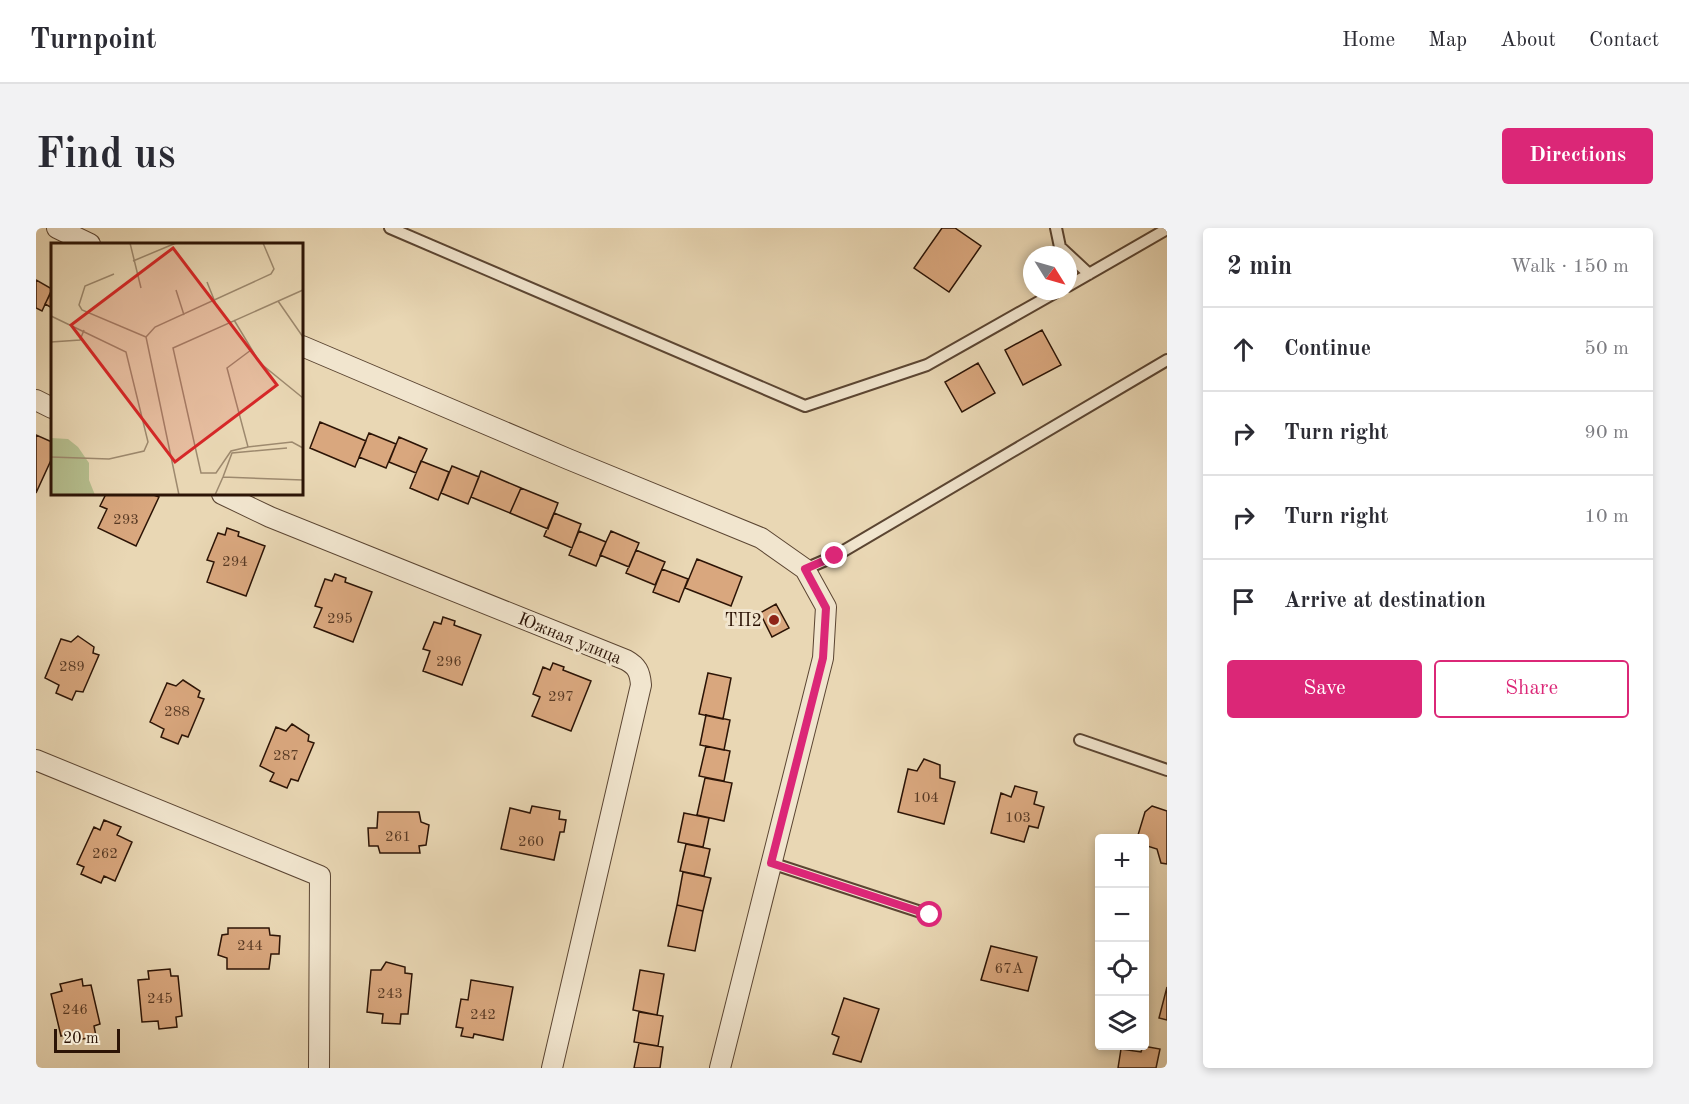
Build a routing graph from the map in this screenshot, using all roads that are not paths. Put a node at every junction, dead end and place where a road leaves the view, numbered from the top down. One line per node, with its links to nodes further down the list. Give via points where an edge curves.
1 (57, 228): 5 (street)
2 (390, 228): 8 (lane, via 805,406 927,365)
3 (1056, 228): 6 (lane, via 1060,247)
4 (1167, 229): 6 (lane)
5 (88, 243)
6 (1089, 274): 7 (lane)
7 (1077, 280)
8 (1042, 300)
9 (303, 346): 14 (street, via 761,538)
10 (1167, 360): 14 (lane, via 835,556)
11 (36, 400): 12 (street)
12 (51, 408)
13 (224, 495): 21 (street, Южная улица, via 626,660 640,673 641,685)
14 (805, 569): 18 (street, via 826,608 823,658)
15 (1080, 740): 17 (lane)
16 (36, 760): 20 (street, via 320,876)
17 (1167, 770)
18 (771, 863): 19 (lane); 22 (street)
19 (930, 915)
20 (319, 1068)
21 (552, 1068)
22 (720, 1068)

